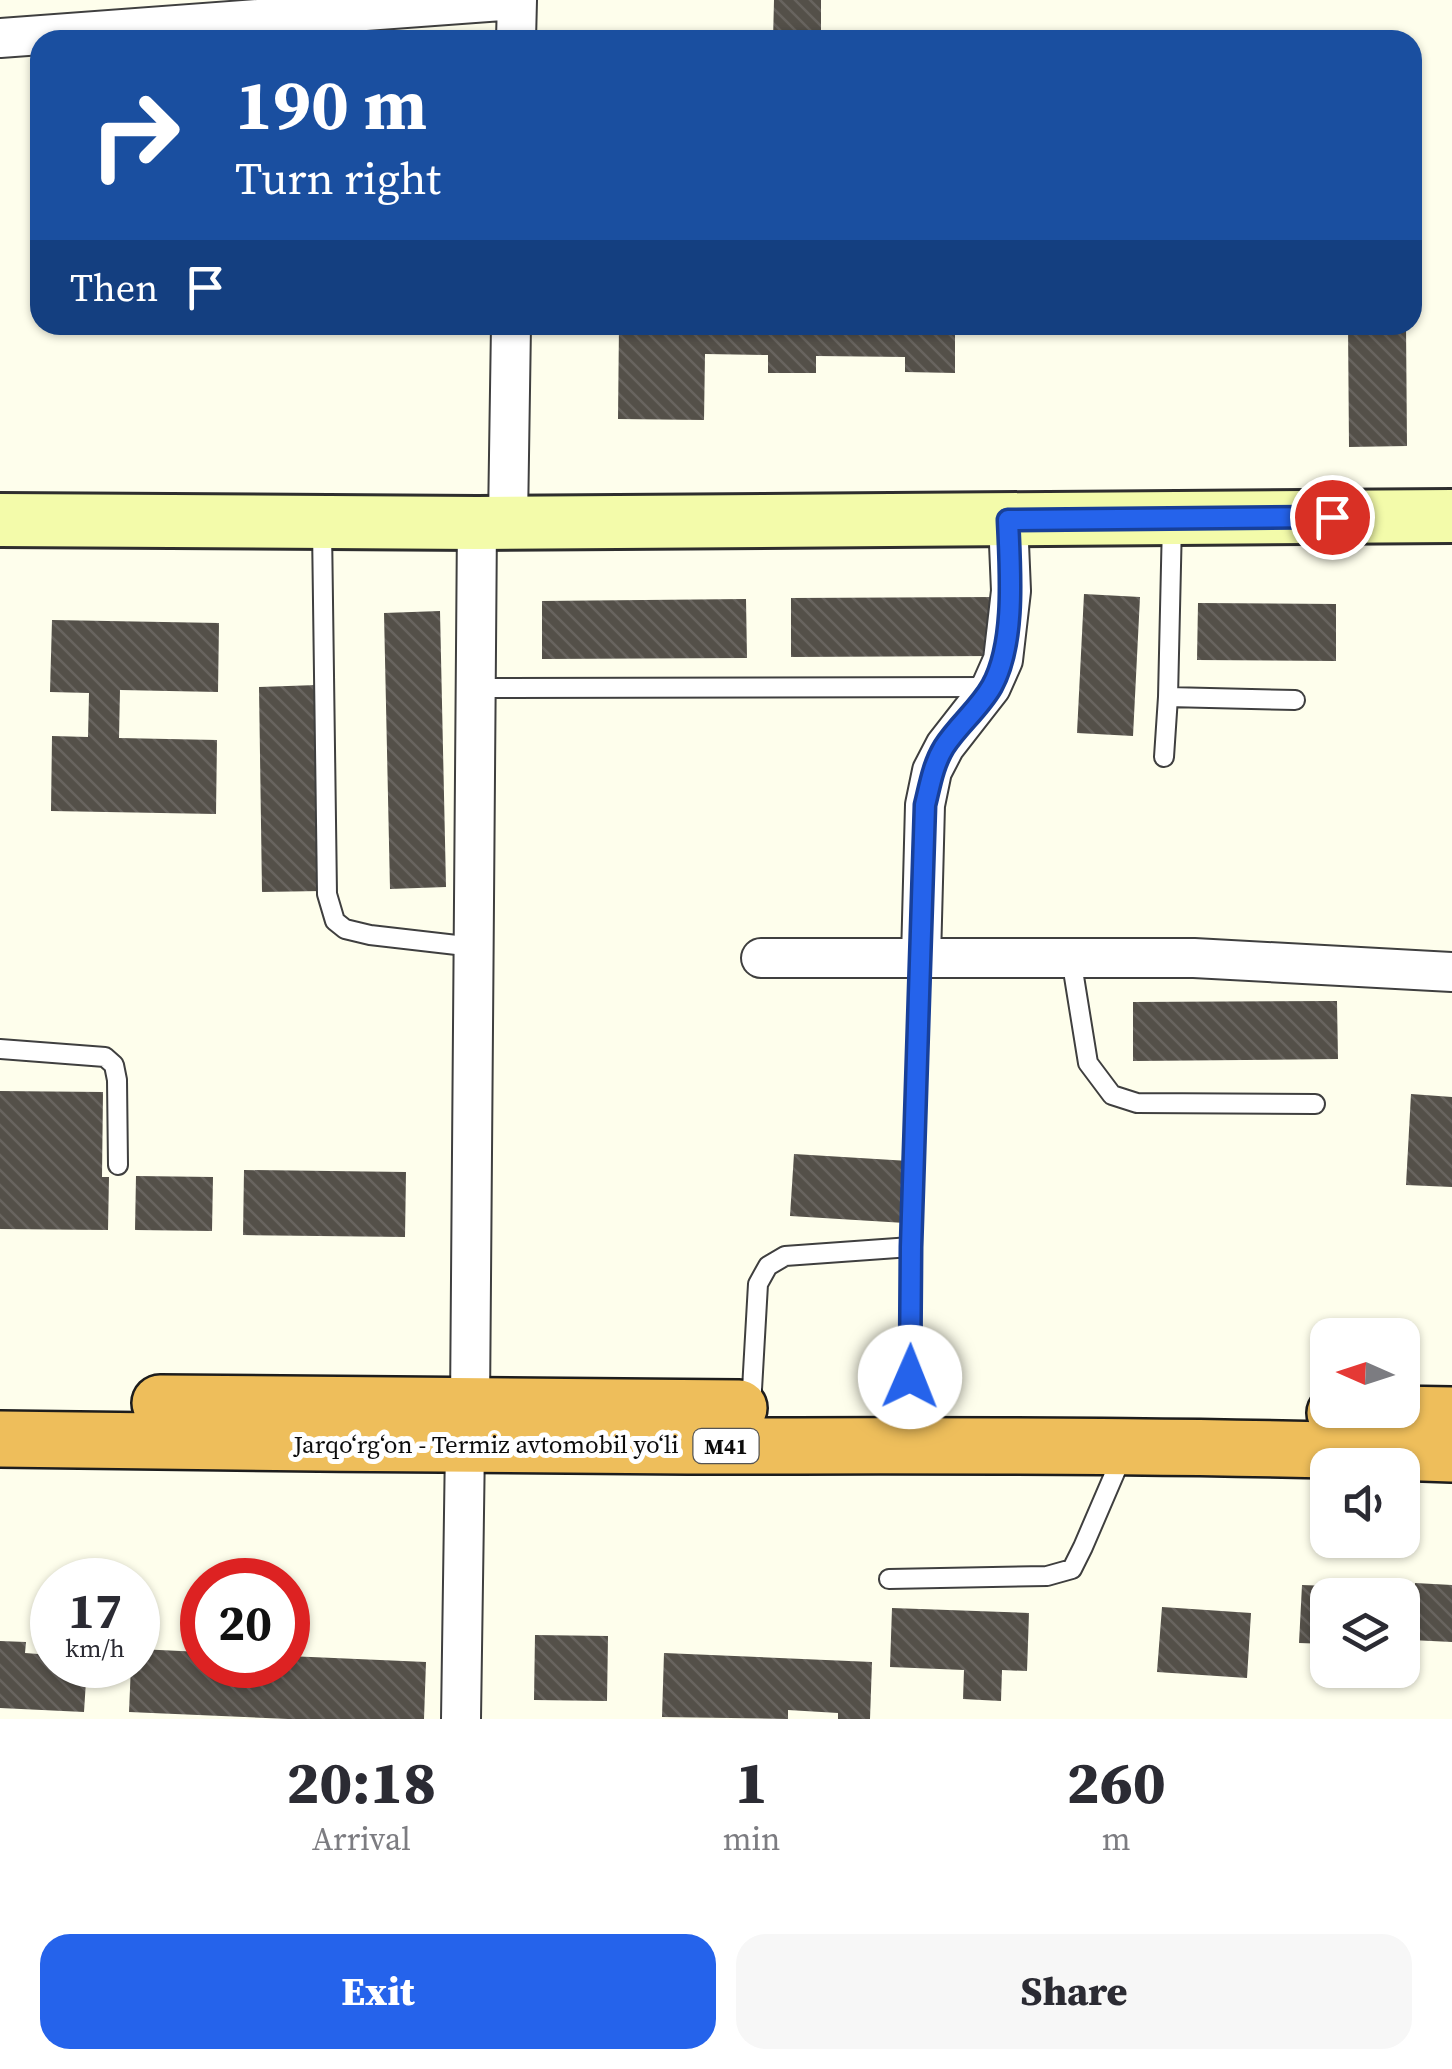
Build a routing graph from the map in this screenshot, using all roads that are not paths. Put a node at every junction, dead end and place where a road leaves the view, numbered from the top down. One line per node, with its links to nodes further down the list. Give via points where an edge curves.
1 (516, 0): 2 (street); 3 (street)
2 (109, 30)
3 (516, 30)
4 (30, 36): 5 (street)
5 (0, 38)
6 (510, 335): 12 (street)
7 (1452, 516): 8 (street)
8 (1172, 518): 10 (street); 15 (lane)
9 (0, 520): 11 (street)
10 (1008, 520): 12 (street); 13 (street, via 1003,660)
11 (322, 522): 12 (street); 18 (lane, via 330,908 345,929)
12 (492, 522): 14 (street)
13 (991, 687): 14 (lane); 20 (street, via 932,772 925,805)
14 (476, 688): 18 (street)
15 (1168, 697): 16 (lane); 17 (lane)
16 (1295, 700)
17 (1164, 757)
18 (474, 948): 31 (street)
19 (760, 958): 20 (street)
20 (921, 958): 21 (street); 26 (lane)
21 (1071, 958): 22 (street); 24 (lane, via 1088,1062 1112,1096 1137,1103)
22 (1452, 972)
23 (0, 1049): 25 (lane, via 105,1056 117,1080)
24 (1316, 1104)
25 (118, 1166)
26 (911, 1247): 28 (lane, via 785,1256 768,1266 758,1284); 29 (lane)
27 (0, 1402): 31 (highway, Jarqoʻrgʻon - Termiz avtomobil yoʻli / M41)
28 (751, 1408): 29 (highway, Jarqoʻrgʻon - Termiz avtomobil yoʻli / M41); 31 (highway, Jarqoʻrgʻon - Termiz avtomobil yoʻli / M41)
29 (910, 1409): 30 (highway, Jarqoʻrgʻon - Termiz avtomobil yoʻli / M41)
30 (1452, 1415)
31 (467, 1425): 32 (highway, Jarqoʻrgʻon - Termiz avtomobil yoʻli / M41); 33 (highway, Jarqoʻrgʻon - Termiz avtomobil yoʻli / M41); 36 (street)
32 (0, 1439)
33 (1126, 1448): 34 (highway, Jarqoʻrgʻon - Termiz avtomobil yoʻli / M41); 35 (lane, via 1072,1569 1047,1576)
34 (1452, 1454)
35 (889, 1578)
36 (461, 1719)

